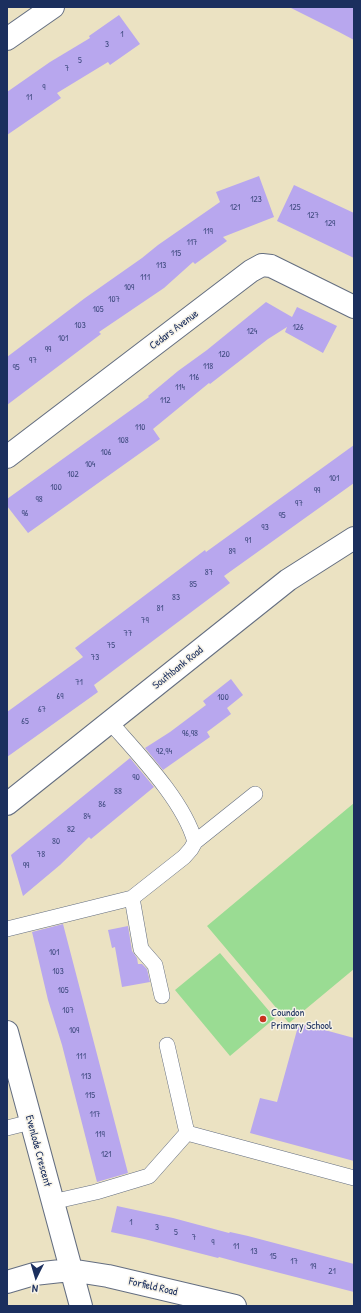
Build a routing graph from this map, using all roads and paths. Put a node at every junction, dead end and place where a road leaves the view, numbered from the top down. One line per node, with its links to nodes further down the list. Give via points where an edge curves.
1 (53, 7): 2 (street)
2 (7, 39)
3 (354, 306): 4 (street, Cedars Avenue, via 271,266 262,265)
4 (7, 457)
5 (354, 538): 6 (street, Southbank Road, via 288,580)
6 (110, 722): 8 (street, Southbank Road); 9 (lane, via 153,772 177,805 192,831)
7 (255, 794): 9 (lane)
8 (7, 804)
9 (195, 842): 10 (lane, via 184,857)
10 (132, 898): 11 (lane); 12 (lane, via 141,949 155,965)
11 (7, 928)
12 (162, 996)
13 (7, 1032): 15 (street, Evenlode Crescent)
14 (167, 1045): 17 (lane)
15 (31, 1122): 16 (lane); 19 (street, Evenlode Crescent)
16 (7, 1128)
17 (187, 1133): 18 (lane); 19 (lane, via 149,1176)
18 (354, 1178)
19 (52, 1202): 20 (street, Evenlode Crescent)
20 (70, 1270): 21 (street, Forfield Road, via 34,1274); 22 (street, Evenlode Crescent); 23 (street, Forfield Road, via 108,1276)
21 (7, 1282)
22 (81, 1306)
23 (235, 1306)

